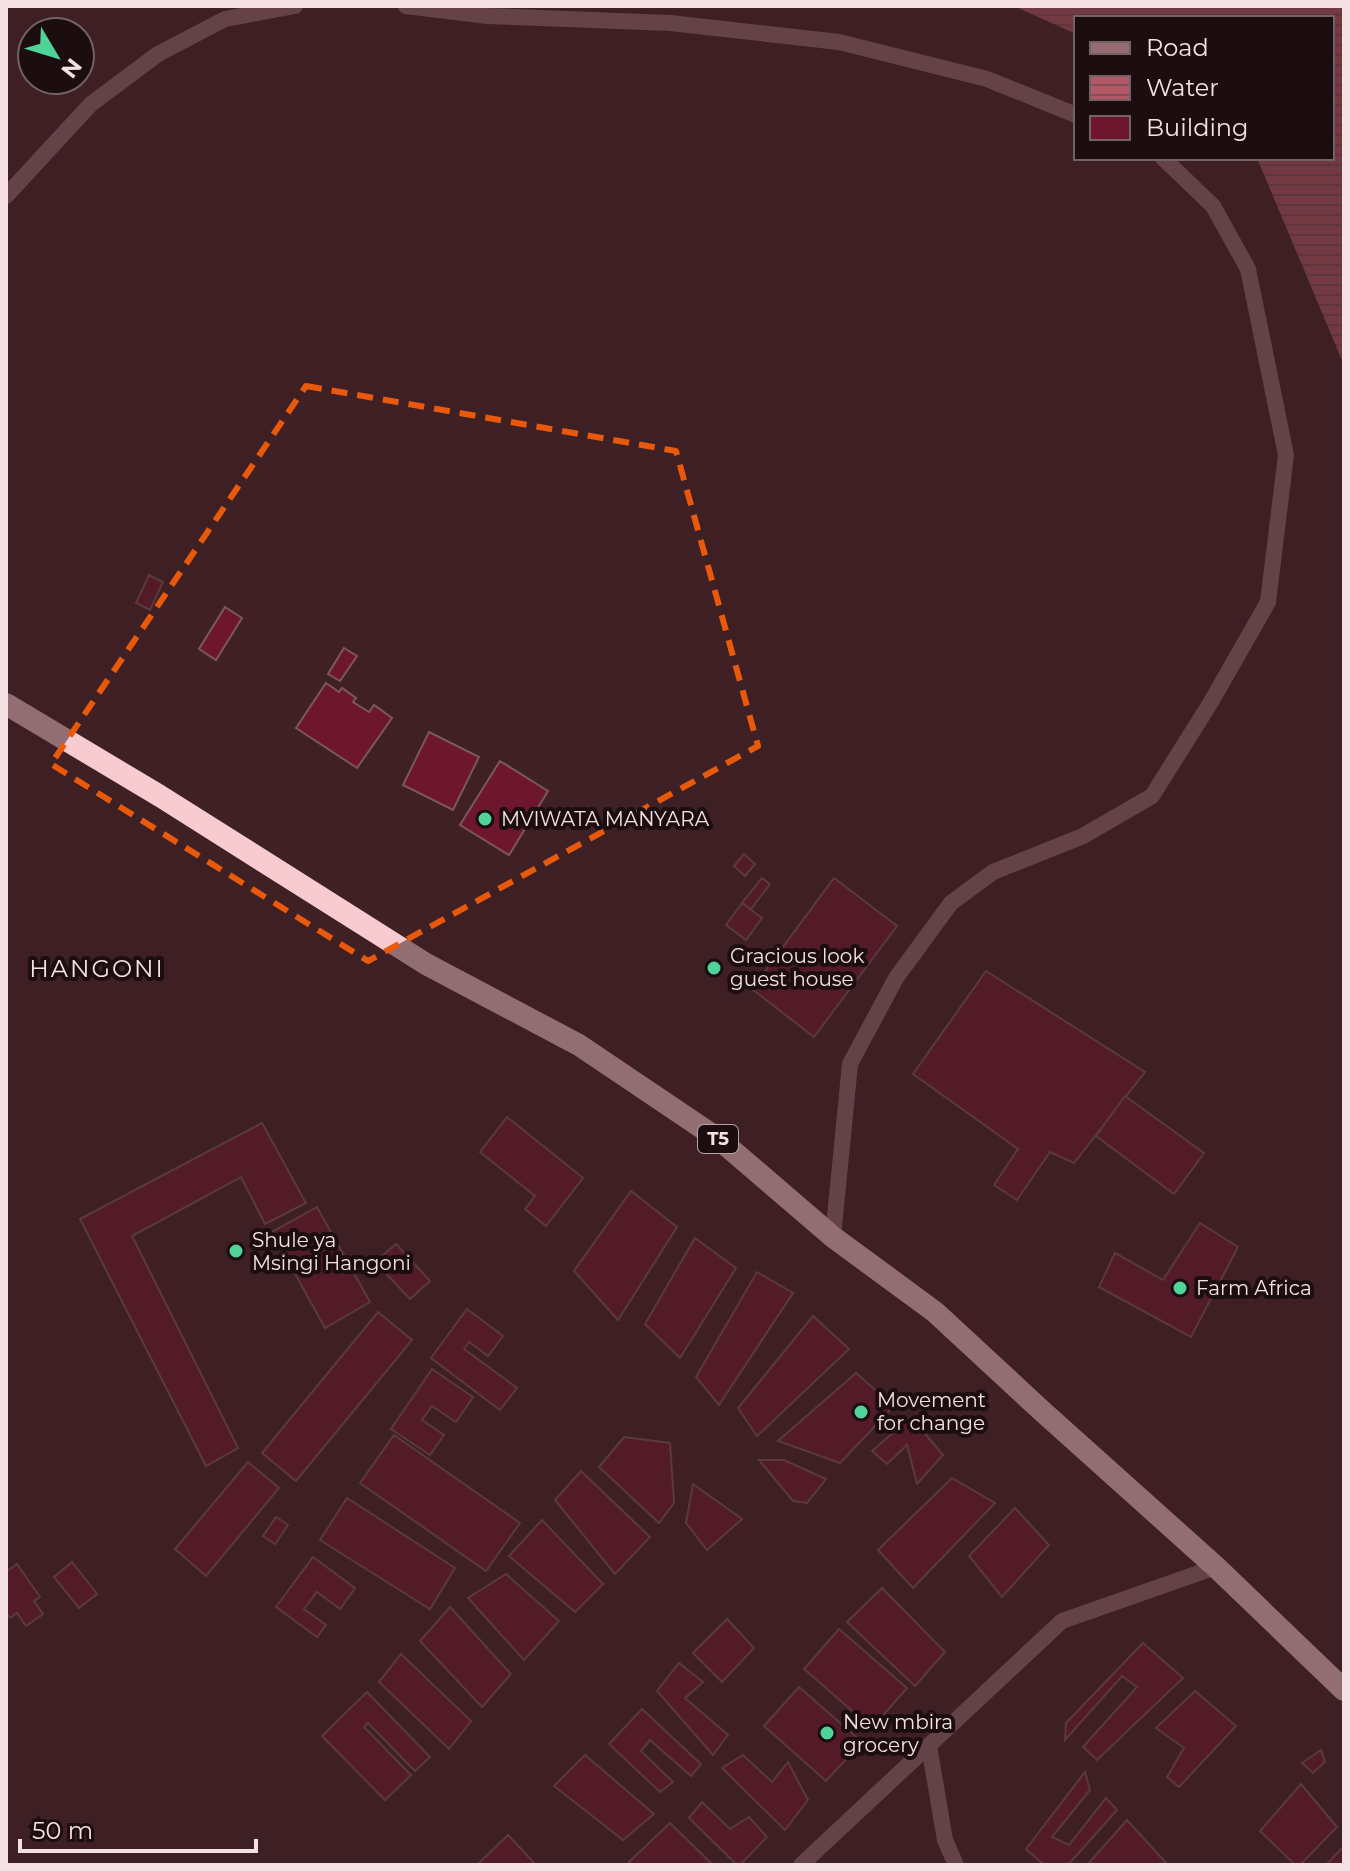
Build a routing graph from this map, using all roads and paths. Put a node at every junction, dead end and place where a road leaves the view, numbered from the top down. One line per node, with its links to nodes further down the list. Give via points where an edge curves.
1 (295, 6): 6 (street, via 225,19 158,54 91,104)
2 (406, 6): 3 (street, via 488,16 670,23 839,42 987,79)
3 (1074, 114)
4 (1165, 160): 8 (street, via 1213,206 1248,269 1286,455 1268,602 1152,796 1083,836 993,872 951,903 896,978 850,1064)
5 (6, 169): 6 (street)
6 (11, 189)
7 (6, 704): 8 (highway, T5, via 426,964 579,1045 720,1140)
8 (833, 1237): 9 (highway, T5, via 935,1312)
9 (1216, 1567): 10 (highway, T5); 11 (street, via 1062,1621)
10 (1344, 1690)
11 (929, 1746): 12 (street); 13 (street, via 945,1840)
12 (801, 1865)
13 (956, 1865)

